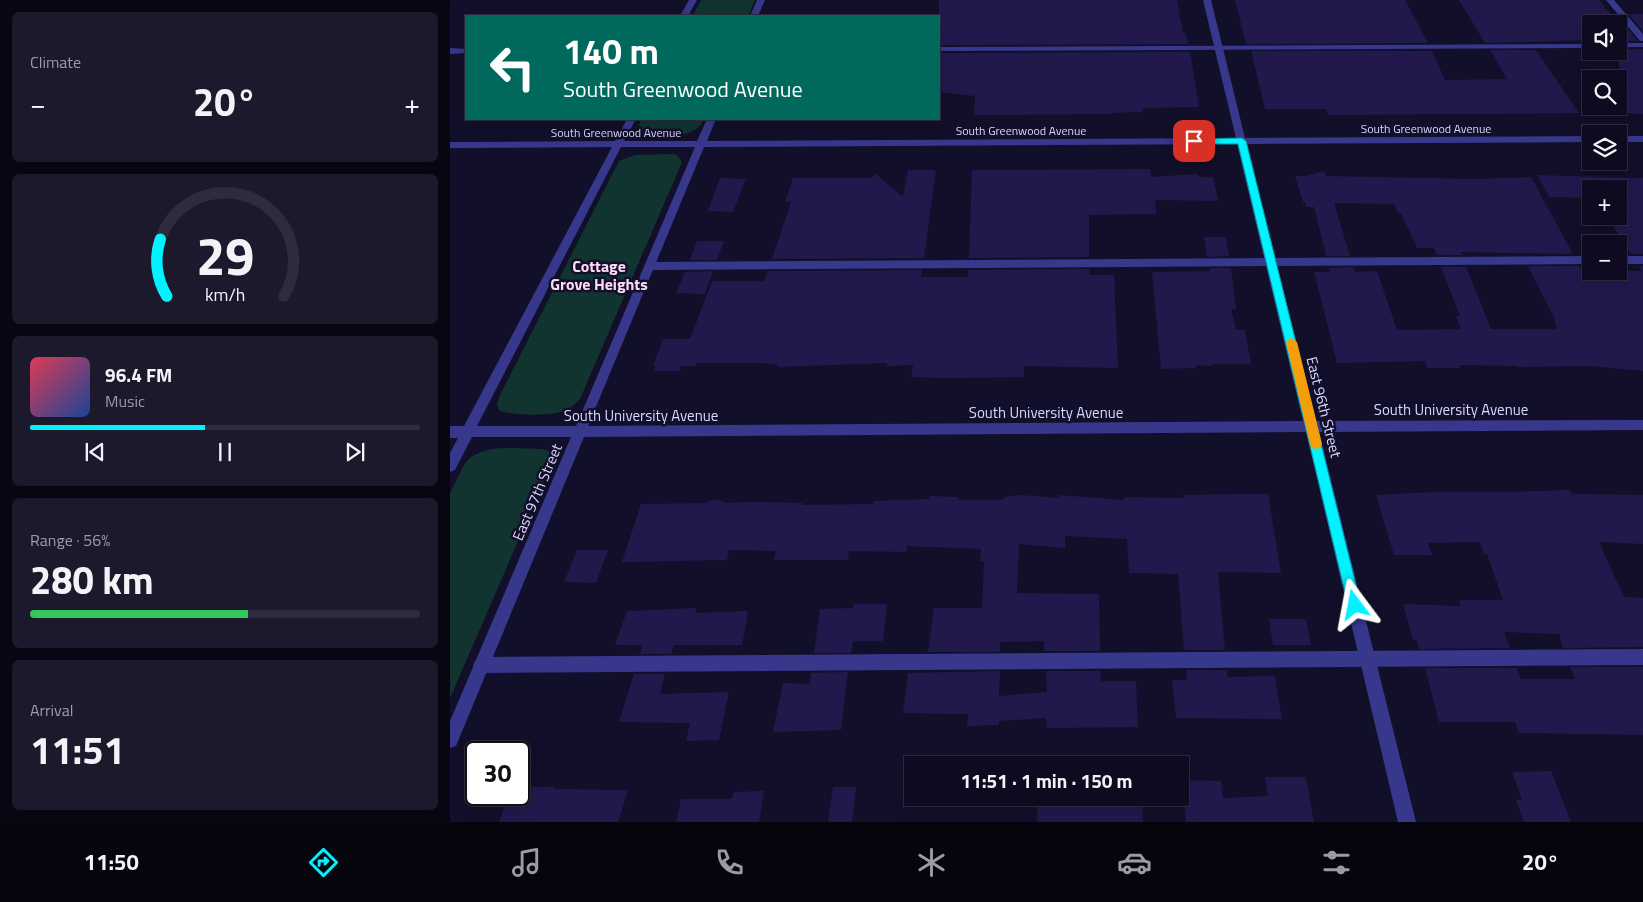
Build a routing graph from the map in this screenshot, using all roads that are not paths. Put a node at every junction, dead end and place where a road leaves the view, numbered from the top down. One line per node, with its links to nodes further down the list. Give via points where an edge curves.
1 (693, 0): 5 (street)
2 (761, 0): 6 (street)
3 (1208, 0): 11 (street, East 96th Street)
4 (1610, 0): 7 (street)
5 (685, 15)
6 (754, 15)
7 (1643, 39)
8 (1627, 45): 9 (street)
9 (1643, 45)
10 (1582, 46): 11 (street)
11 (1219, 48): 12 (street); 20 (street, East 96th Street)
12 (940, 49)
13 (450, 51): 14 (street)
14 (465, 51)
15 (630, 120): 21 (street)
16 (711, 120): 22 (street, East 97th Street)
17 (1582, 139): 20 (street, South Greenwood Avenue)
18 (1627, 139): 19 (street)
19 (1643, 139)
20 (1242, 141): 22 (street, South Greenwood Avenue); 27 (street, East 96th Street)
21 (617, 144): 22 (street, South Greenwood Avenue); 23 (street, South Greenwood Avenue); 33 (street)
22 (700, 144): 28 (street, East 97th Street)
23 (450, 145)
24 (1582, 260): 27 (street)
25 (1627, 260): 26 (street)
26 (1643, 260)
27 (1272, 262): 28 (street); 30 (street, East 96th Street)
28 (649, 266): 31 (street, East 97th Street)
29 (1643, 424): 30 (street, South University Avenue)
30 (1312, 427): 31 (street, South University Avenue); 36 (street, East 96th Street)
31 (580, 431): 33 (street, South University Avenue); 37 (street, East 97th Street)
32 (450, 432): 33 (street, South University Avenue)
33 (467, 432): 34 (street)
34 (450, 466)
35 (1643, 658): 36 (street)
36 (1368, 659): 37 (street); 39 (street, East 96th Street)
37 (482, 665): 38 (street, East 97th Street)
38 (450, 740)
39 (1407, 822)

